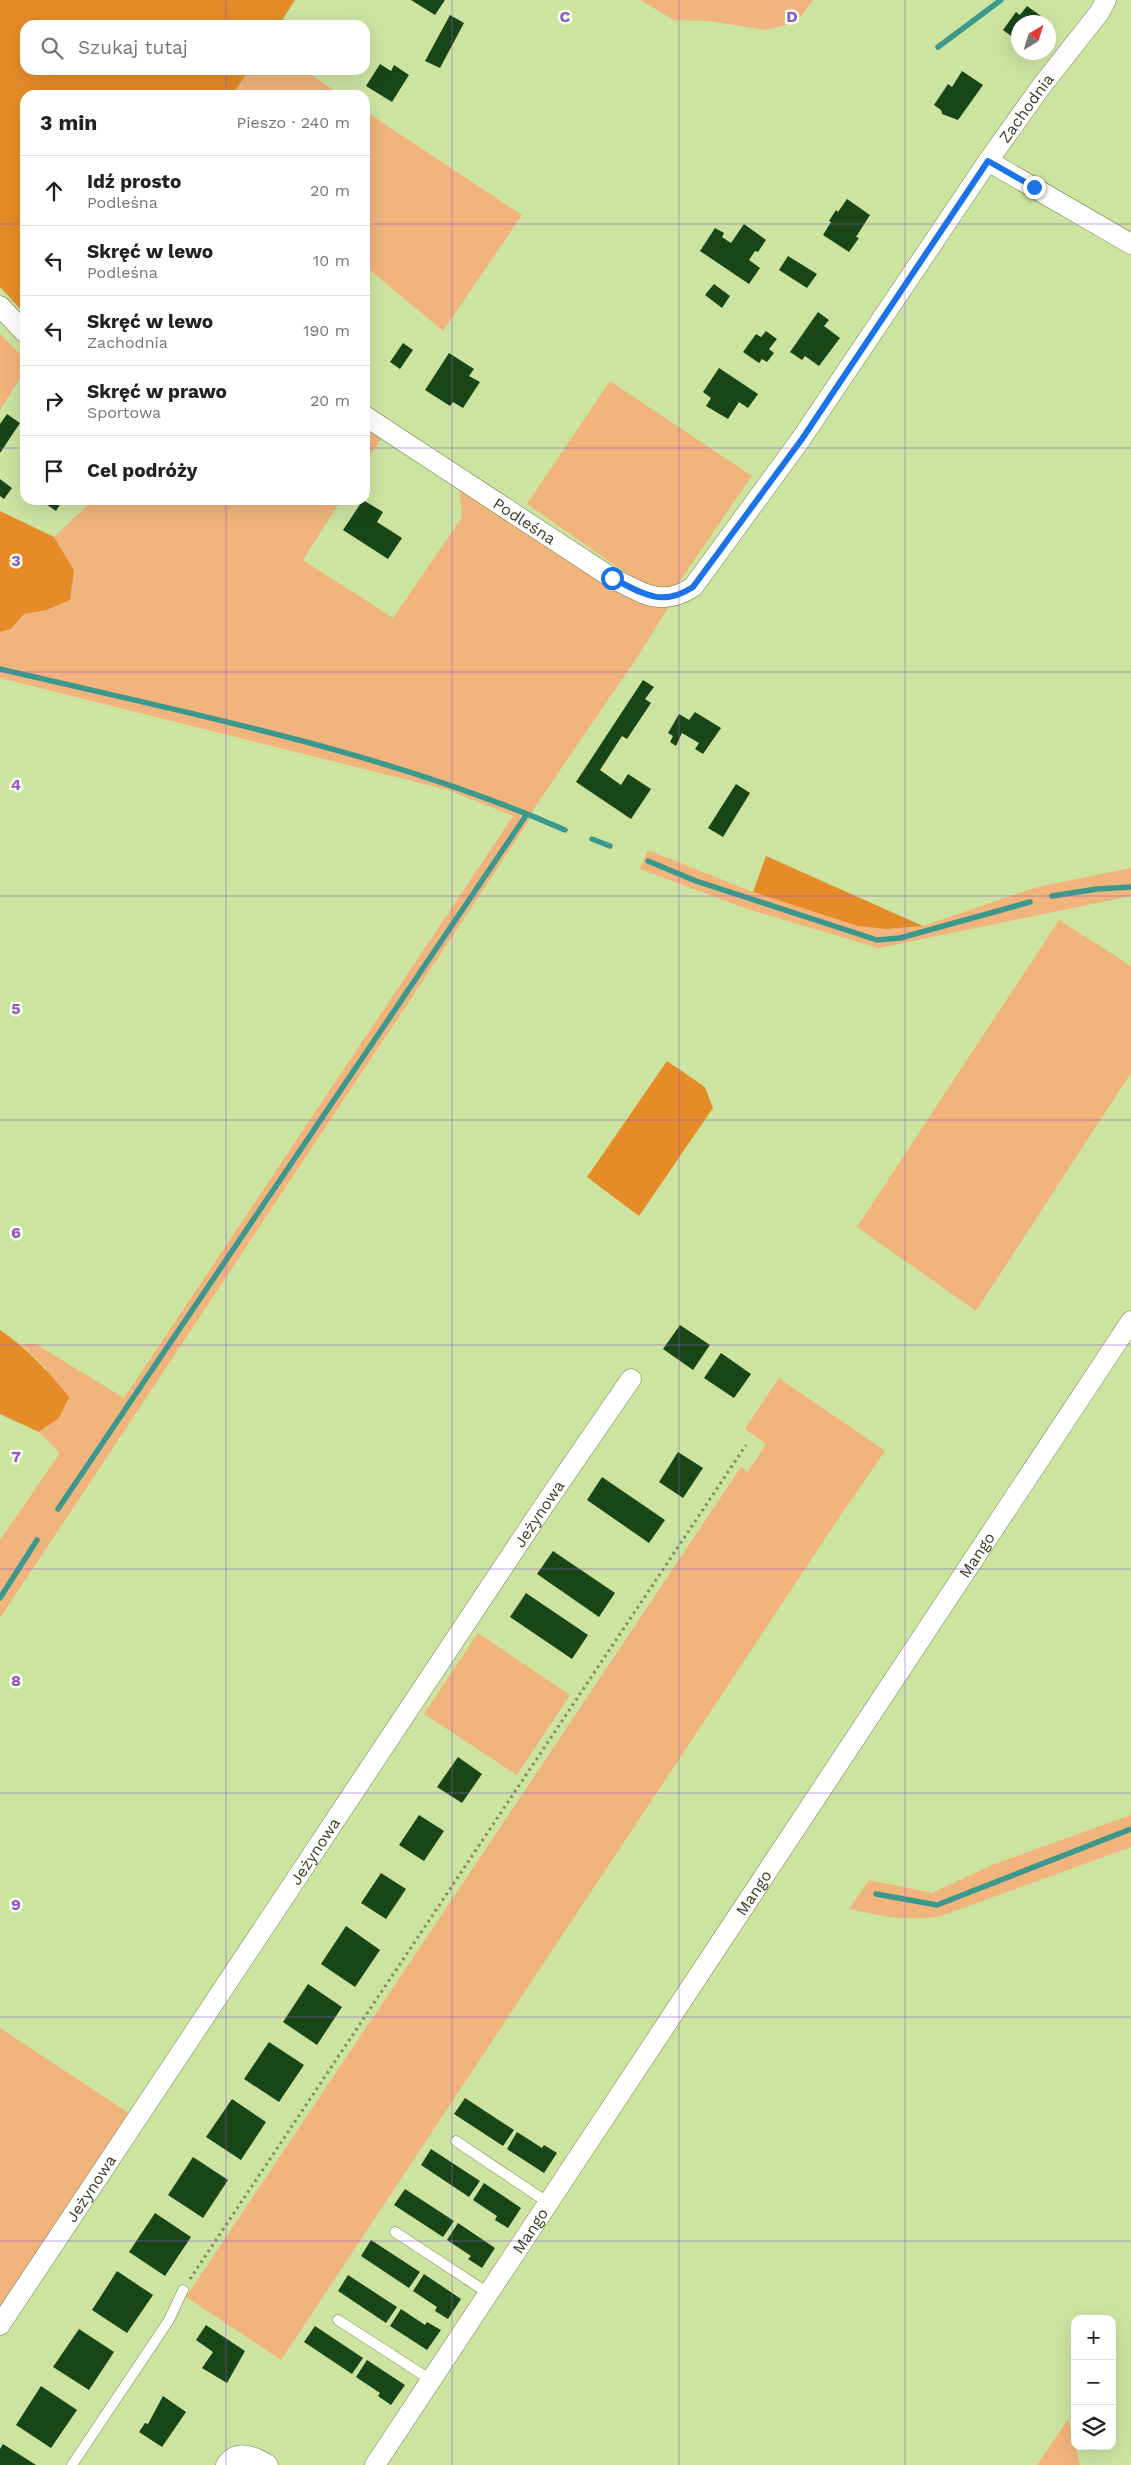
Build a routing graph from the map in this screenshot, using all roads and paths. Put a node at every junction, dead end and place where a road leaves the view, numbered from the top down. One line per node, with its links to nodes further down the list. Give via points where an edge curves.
1 (1106, 0): 2 (street, Zachodnia)
2 (988, 161): 3 (street); 7 (street, Zachodnia, via 802,439)
3 (1131, 244)
4 (0, 306): 5 (street)
5 (20, 328)
6 (370, 419): 7 (street, Podleśna, via 612,578 650,595 669,598)
7 (693, 587)
8 (1131, 1321): 12 (street, Mango)
9 (631, 1379): 17 (street, Jeżynowa)
10 (746, 1445): 14 (path)
11 (456, 2141): 12 (lane)
12 (547, 2202): 15 (street, Mango)
13 (395, 2232): 15 (lane)
14 (183, 2290): 19 (lane, via 169,2320)
15 (488, 2293): 18 (street, Mango)
16 (338, 2320): 18 (lane)
17 (0, 2325)
18 (431, 2380): 22 (street, Mango)
19 (72, 2465)
20 (226, 2465): 21 (street, via 240,2454)
21 (268, 2465)
22 (374, 2465)

